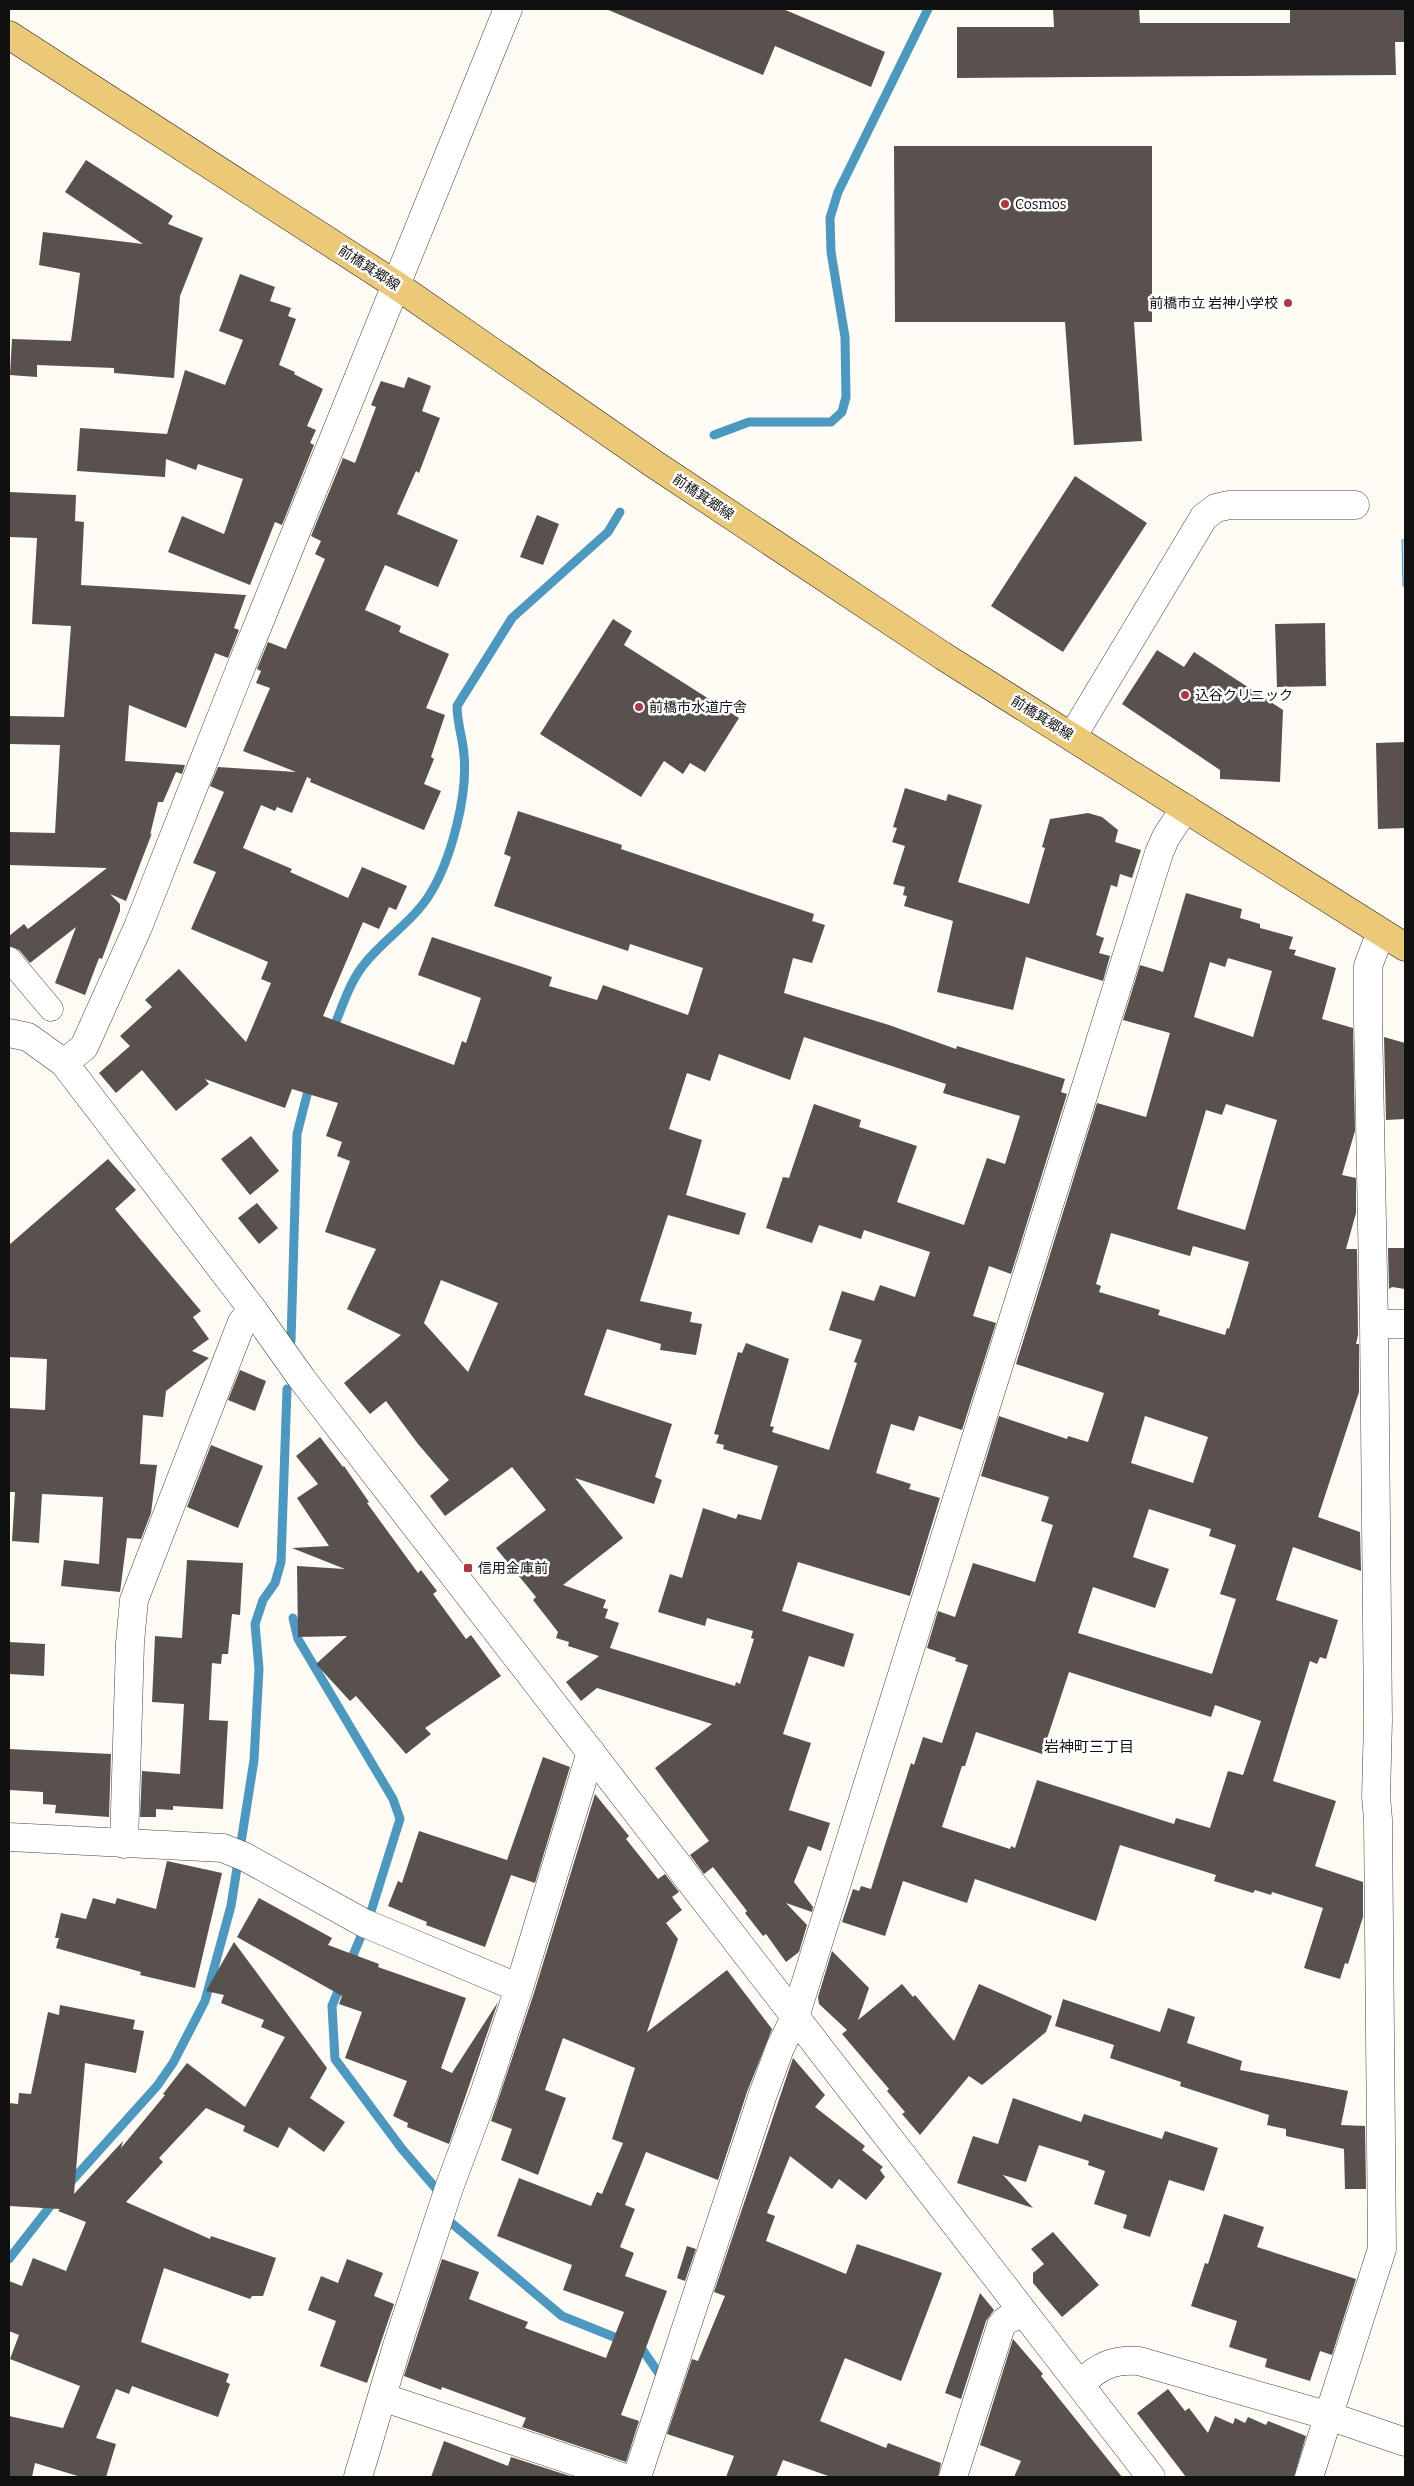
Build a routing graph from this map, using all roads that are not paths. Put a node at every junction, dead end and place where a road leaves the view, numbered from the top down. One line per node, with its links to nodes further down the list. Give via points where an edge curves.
1 (508, 9): 3 (street)
2 (9, 35): 3 (main road, 前橋箕郷線)
3 (396, 285): 5 (main road, 前橋箕郷線, via 654,464 943,656); 11 (street, via 138,927 84,1048)
4 (1355, 505): 5 (street, via 1229,505 1216,508 1204,518)
5 (1072, 737): 6 (main road, 前橋箕郷線)
6 (1185, 808): 7 (main road, 前橋箕郷線); 19 (street, via 1159,853)
7 (1394, 941): 13 (street, via 1376,945 1368,966)
8 (9, 959): 9 (street)
9 (51, 1009)
10 (9, 1033): 11 (street, via 28,1037)
11 (64, 1063): 12 (street)
12 (253, 1310): 15 (street, via 302,1379); 17 (street, via 242,1322 134,1600)
13 (1374, 1324): 14 (street); 23 (street, via 1382,2248)
14 (1405, 1324)
15 (590, 1752): 18 (street); 19 (street)
16 (9, 1837): 17 (street)
17 (124, 1844): 18 (street, via 223,1848 246,1857 364,1923)
18 (519, 1988): 22 (street, via 446,2197)
19 (794, 2017): 20 (street); 27 (street, via 762,2096)
20 (1022, 2314): 21 (street); 28 (street, via 1006,2320 1001,2326)
21 (1081, 2384): 23 (street, via 1101,2366 1139,2360); 29 (street)
22 (382, 2396): 25 (street); 26 (street)
23 (1329, 2416): 24 (street); 30 (street)
24 (1405, 2442)
25 (358, 2477)
26 (622, 2477)
27 (637, 2477)
28 (952, 2477)
29 (1151, 2477)
30 (1309, 2477)

